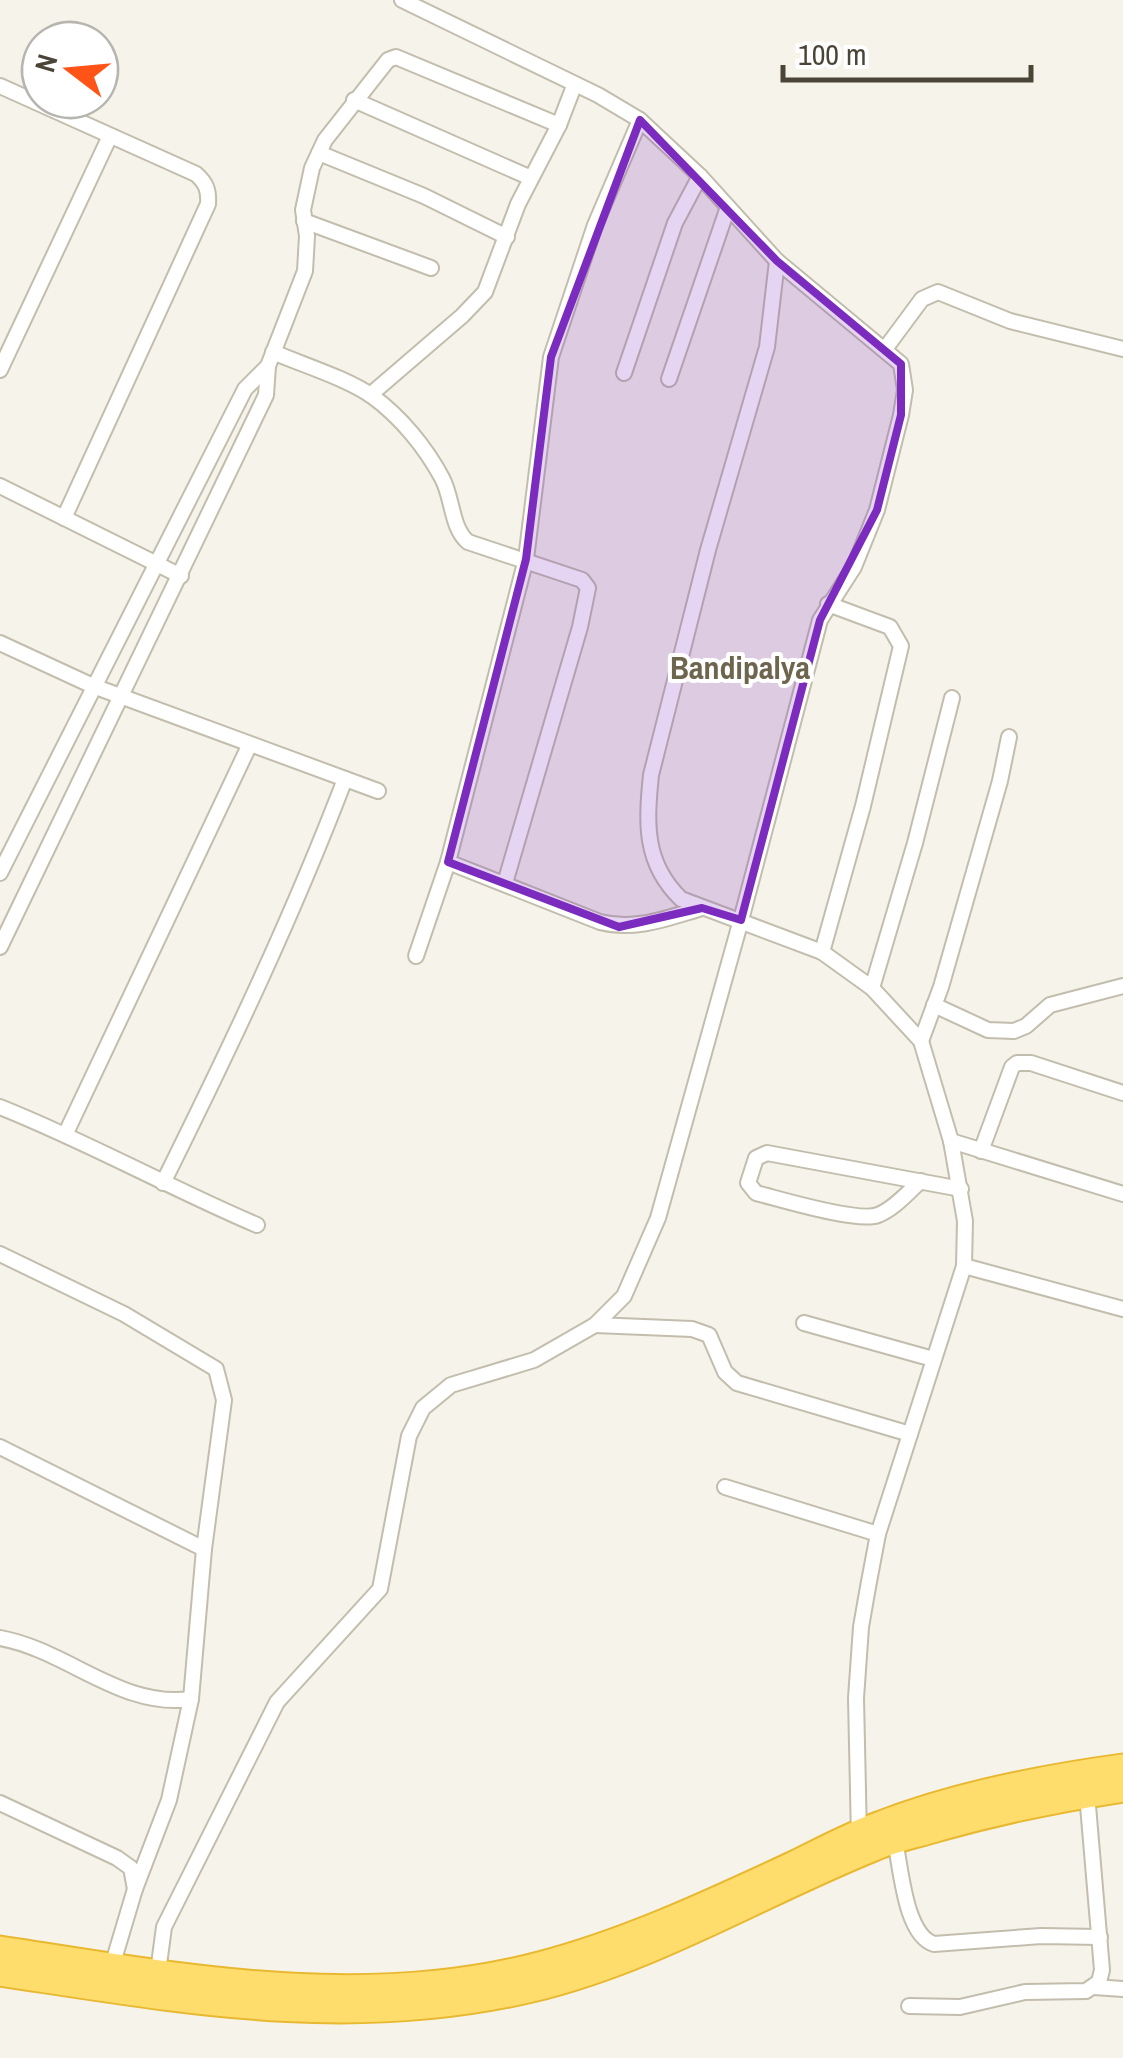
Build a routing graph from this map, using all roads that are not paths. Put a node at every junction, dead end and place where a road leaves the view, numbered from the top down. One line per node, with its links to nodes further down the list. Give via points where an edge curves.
1 (402, 0): 2 (street)
2 (574, 86): 5 (street); 6 (street)
3 (1, 88): 7 (street)
4 (354, 100): 6 (street, via 388,60 401,57); 8 (street); 10 (street)
5 (640, 120): 9 (street); 25 (street, via 595,225 551,357)
6 (558, 125): 10 (street)
7 (110, 136): 19 (street); 24 (street, via 196,174 208,204)
8 (319, 154): 12 (street); 13 (street)
9 (700, 176): 11 (street); 20 (street, via 675,222)
10 (531, 178): 13 (street)
11 (728, 207): 14 (street); 21 (street)
12 (304, 221): 15 (street); 18 (street, via 305,270)
13 (507, 236): 22 (street, via 485,292)
14 (776, 260): 16 (street); 40 (street, via 768,347 708,550 648,809 654,863 664,882)
15 (431, 268)
16 (885, 348): 17 (street, via 922,299 938,292 1010,321); 28 (street, via 904,375 901,416 877,510 854,567)
17 (1123, 349)
18 (271, 359): 22 (street); 26 (street, via 244,389); 27 (street, via 254,425)
19 (0, 370)
20 (624, 373)
21 (669, 379)
22 (370, 395): 25 (street, via 436,468 462,537)
23 (0, 486): 24 (street)
24 (64, 518): 26 (street)
25 (526, 559): 37 (street); 39 (street, via 582,580 588,594)
26 (156, 562): 27 (street); 30 (street)
27 (181, 576): 31 (street)
28 (828, 604): 41 (street); 43 (street, via 890,627 901,646)
29 (0, 643): 30 (street)
30 (93, 686): 31 (street); 38 (street)
31 (124, 695): 34 (street); 42 (street)
32 (952, 698): 46 (street)
33 (1009, 737): 47 (street)
34 (249, 746): 35 (street); 51 (street)
35 (345, 779): 36 (street); 55 (street, via 242,1024)
36 (378, 790)
37 (448, 862): 39 (street); 44 (street)
38 (0, 873)
39 (505, 883): 40 (street, via 619,927)
40 (702, 908): 41 (street)
41 (742, 920): 43 (street); 63 (street, via 658,1218 624,1296)
42 (0, 947)
43 (822, 952): 46 (street)
44 (416, 956)
45 (1123, 986): 47 (street, via 1050,1005 1014,1031 988,1030)
46 (872, 988): 48 (street)
47 (934, 1005): 48 (street)
48 (920, 1041): 52 (street)
49 (1123, 1093): 53 (street, via 1017,1064)
50 (0, 1107): 51 (street)
51 (66, 1134): 55 (street)
52 (951, 1141): 53 (street); 56 (street)
53 (981, 1151): 57 (street)
54 (921, 1181): 54 (street, via 767,1153 756,1158 748,1183 756,1193 873,1217); 56 (street)
55 (163, 1183): 58 (street)
56 (960, 1189): 60 (street)
57 (1123, 1194)
58 (257, 1226)
59 (0, 1254): 69 (street, via 124,1314 216,1370 224,1400)
60 (964, 1266): 61 (street); 64 (street)
61 (1123, 1309)
62 (804, 1323): 64 (street)
63 (594, 1325): 65 (street, via 692,1329 709,1335 736,1383); 83 (street, via 534,1360 451,1385 423,1408 408,1436 380,1589 277,1702 164,1927)
64 (933, 1359): 65 (street)
65 (910, 1434): 68 (street)
66 (0, 1447): 69 (street)
67 (725, 1487): 68 (street)
68 (878, 1534): 77 (street, via 856,1698)
69 (204, 1549): 71 (street)
70 (0, 1638): 71 (street, via 150,1699)
71 (191, 1699): 78 (street, via 169,1800)
72 (1123, 1767): 77 (highway, via 1016,1784 882,1823)
73 (1123, 1789): 74 (highway)
74 (1088, 1794): 76 (highway, via 1012,1807); 79 (street)
75 (0, 1802): 78 (street, via 118,1858 131,1868)
76 (896, 1841): 77 (highway); 79 (street, via 912,1925 924,1941)
77 (862, 1843): 82 (highway, via 670,1942 534,1988 443,2005 349,2012 238,2008); 83 (highway, via 539,1966 354,1989)
78 (134, 1890): 81 (street)
79 (1100, 1938): 84 (street, via 1102,1970)
80 (0, 1949): 81 (highway)
81 (112, 1966): 83 (highway)
82 (0, 1972)
83 (158, 1972)
84 (1094, 1987): 85 (street); 86 (street, via 1025,1992 960,2007)
85 (1123, 1989)
86 (909, 2006)

